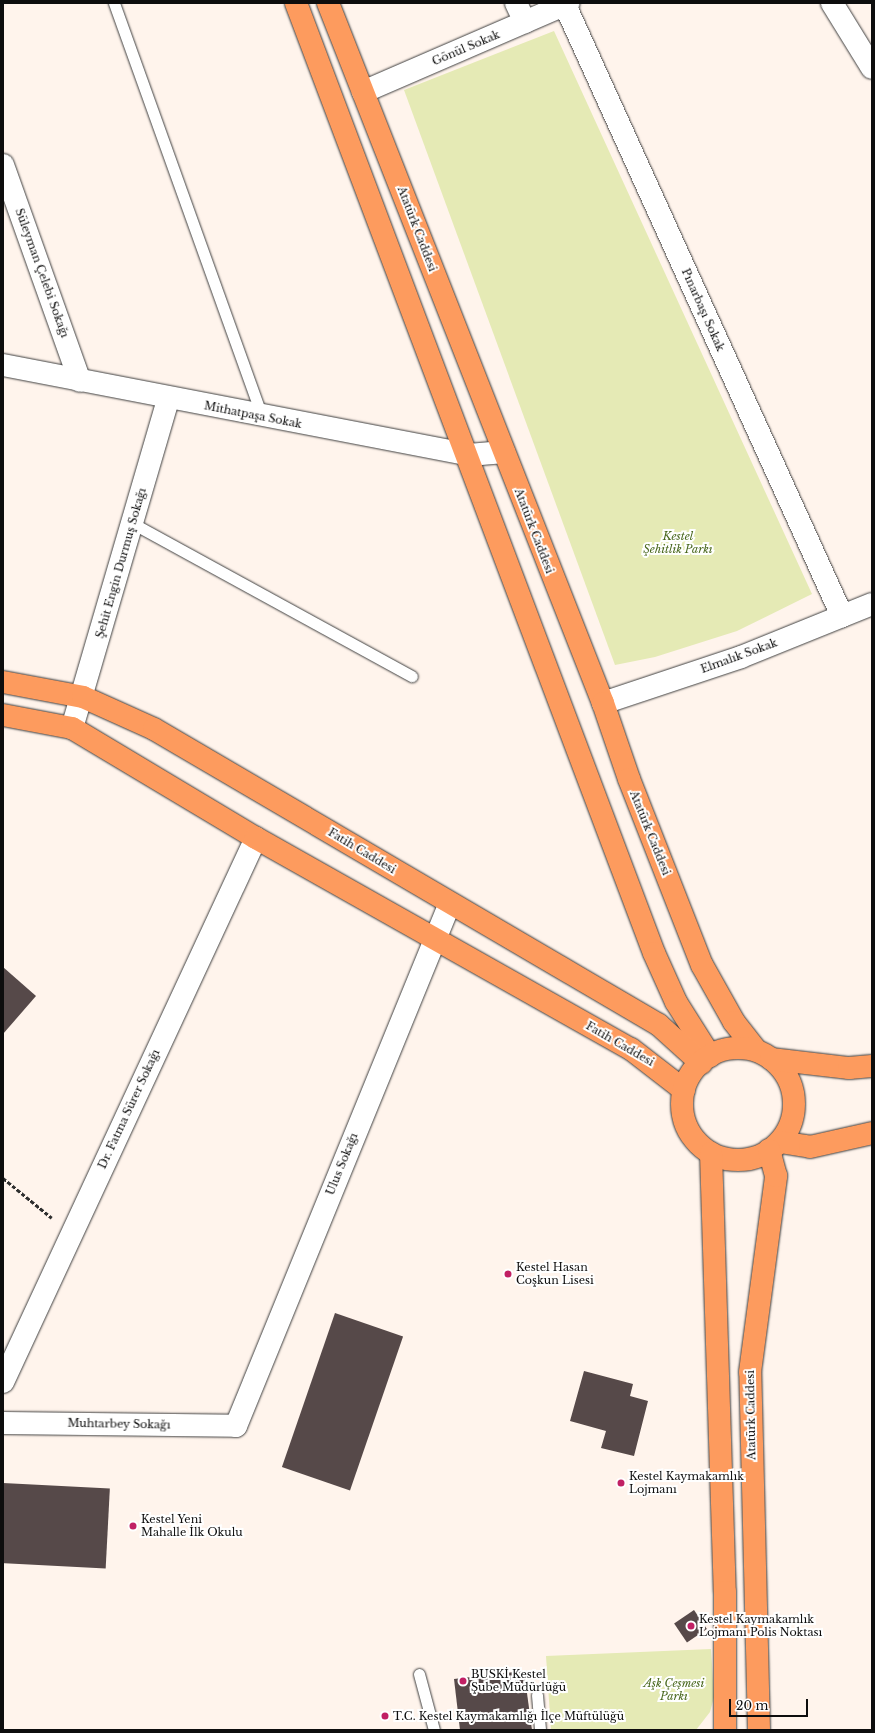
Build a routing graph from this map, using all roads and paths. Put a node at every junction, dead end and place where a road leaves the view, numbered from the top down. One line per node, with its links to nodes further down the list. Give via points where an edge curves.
1 (114, 3): 13 (lane)
2 (296, 3): 15 (main road)
3 (328, 3): 8 (main road, Atatürk Caddesi)
4 (832, 3): 7 (street)
5 (567, 4): 6 (street, Gönül Sokak); 18 (street, Pınarbaşı Sokak)
6 (520, 13): 8 (street, Gönül Sokak)
7 (872, 68)
8 (363, 92): 14 (main road, Atatürk Caddesi)
9 (3, 165): 11 (street, Süleyman Çelebi Sokağı)
10 (3, 365): 11 (street, Mithatpaşa Sokak)
11 (80, 381): 12 (street, Mithatpaşa Sokak)
12 (168, 399): 13 (street, Mithatpaşa Sokak); 16 (street, Şehit Engin Durmuş Sokağı)
13 (263, 417): 15 (street, Mithatpaşa Sokak)
14 (504, 452): 15 (street, Mithatpaşa Sokak); 22 (main road, Atatürk Caddesi)
15 (469, 455): 29 (main road, via 654,954)
16 (132, 523): 19 (lane); 21 (street, Şehit Engin Durmuş Sokağı)
17 (872, 604): 18 (street, Elmalık Sokak)
18 (842, 616): 22 (street, Elmalık Sokak, via 741,657)
19 (412, 676)
20 (3, 682): 21 (main road, Fatih Caddesi)
21 (83, 697): 24 (street, Şehit Engin Durmuş Sokağı); 26 (main road, Fatih Caddesi, via 154,729)
22 (603, 703): 28 (main road, Atatürk Caddesi, via 629,780 702,965 734,1022)
23 (3, 715): 24 (main road, Fatih Caddesi)
24 (72, 728): 25 (main road, Fatih Caddesi)
25 (256, 838): 27 (main road, Fatih Caddesi); 36 (street, Dr. Fatma Sürer Sokağı)
26 (450, 903): 27 (street, Ulus Sokağı); 29 (main road, Fatih Caddesi, via 658,1025)
27 (433, 939): 31 (main road, Fatih Caddesi, via 631,1049); 39 (street, Ulus Sokağı)
28 (764, 1054): 29 (main road, via 737,1048); 30 (main road, via 849,1068); 33 (main road, via 785,1072 794,1102 790,1126)
29 (706, 1060): 31 (main road, via 691,1073)
30 (872, 1066)
31 (684, 1090): 34 (main road, via 682,1108 687,1126 696,1141)
32 (872, 1133): 33 (main road, via 810,1147)
33 (775, 1146): 34 (main road, via 747,1159 729,1159); 40 (main road, Atatürk Caddesi, via 776,1176 750,1372)
34 (711, 1153): 41 (main road)
35 (3, 1178): 36 (path)
36 (71, 1234): 37 (street, Dr. Fatma Sürer Sokağı)
37 (3, 1382)
38 (3, 1423): 39 (street, Muhtarbey Sokağı)
39 (236, 1426)
40 (755, 1591): 41 (main road); 47 (main road, Atatürk Caddesi)
41 (725, 1592): 46 (main road)
42 (419, 1674): 44 (lane)
43 (537, 1695): 45 (lane)
44 (434, 1730)
45 (540, 1730)
46 (725, 1730)
47 (758, 1730)

